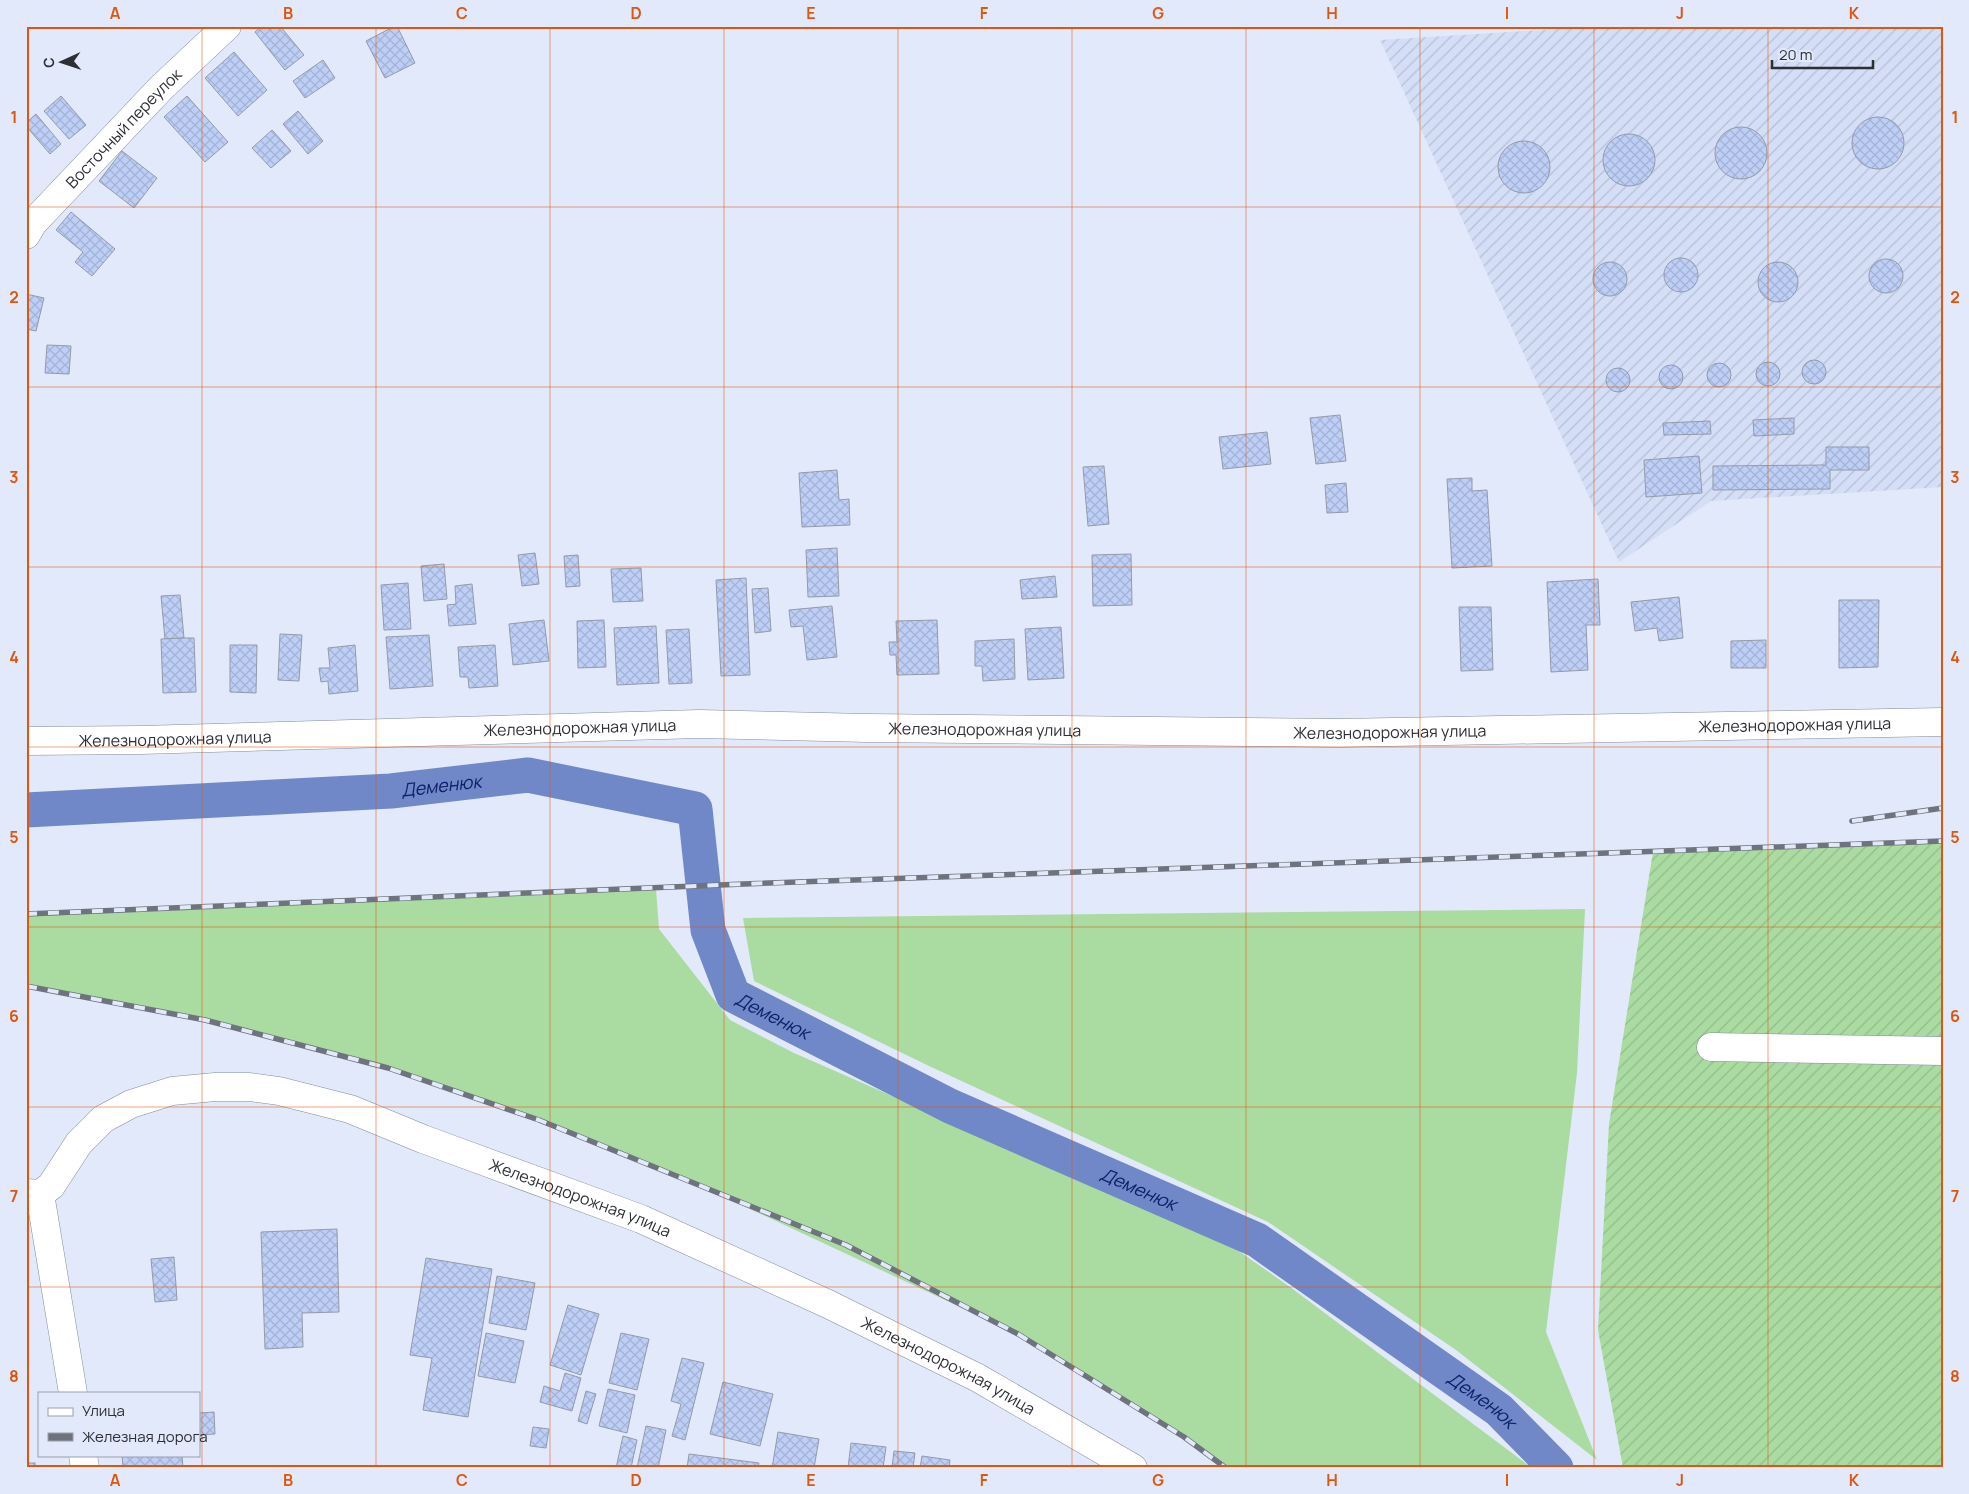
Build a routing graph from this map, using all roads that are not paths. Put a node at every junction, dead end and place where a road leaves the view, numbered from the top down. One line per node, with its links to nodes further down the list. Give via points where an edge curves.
1 (227, 26): 2 (street, Восточный переулок, via 161,88 33,223)
2 (26, 235)
3 (1943, 722): 4 (street, Железнодорожная улица, via 1339,733 700,724)
4 (26, 741)
5 (1712, 1047): 6 (street)
6 (1943, 1052)
7 (33, 1194): 8 (street); 9 (street, Железнодорожная улица, via 51,1186 79,1143 103,1119 131,1104 172,1091 215,1086 279,1091 350,1109 641,1219 828,1304 978,1378)
8 (73, 1392)
9 (1133, 1468)

